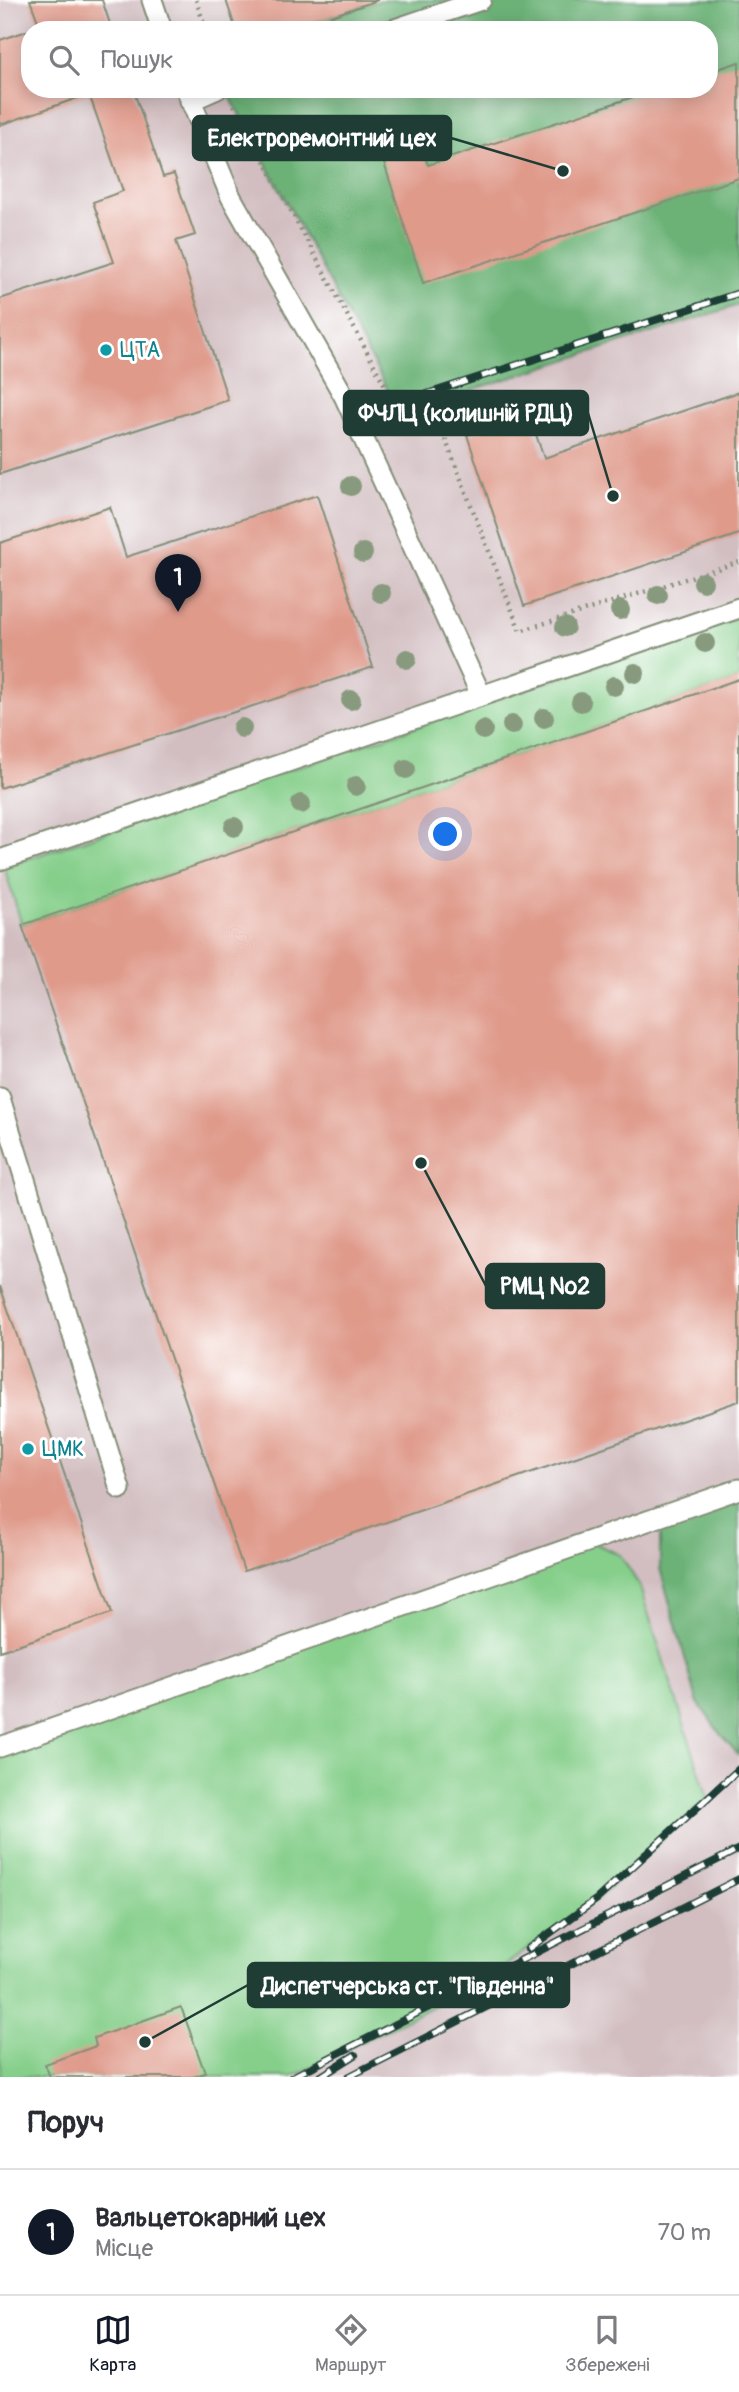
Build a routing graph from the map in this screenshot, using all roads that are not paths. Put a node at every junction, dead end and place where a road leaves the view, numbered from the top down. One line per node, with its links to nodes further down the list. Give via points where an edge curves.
1 (152, 0): 3 (lane)
2 (481, 0): 4 (lane)
3 (159, 21)
4 (419, 21)
5 (189, 98): 7 (lane, via 231,197 344,396)
6 (739, 608): 7 (lane)
7 (481, 695): 8 (lane)
8 (0, 860)
9 (0, 1098): 10 (lane)
10 (120, 1489)
11 (739, 1489): 12 (lane)
12 (0, 1747)

